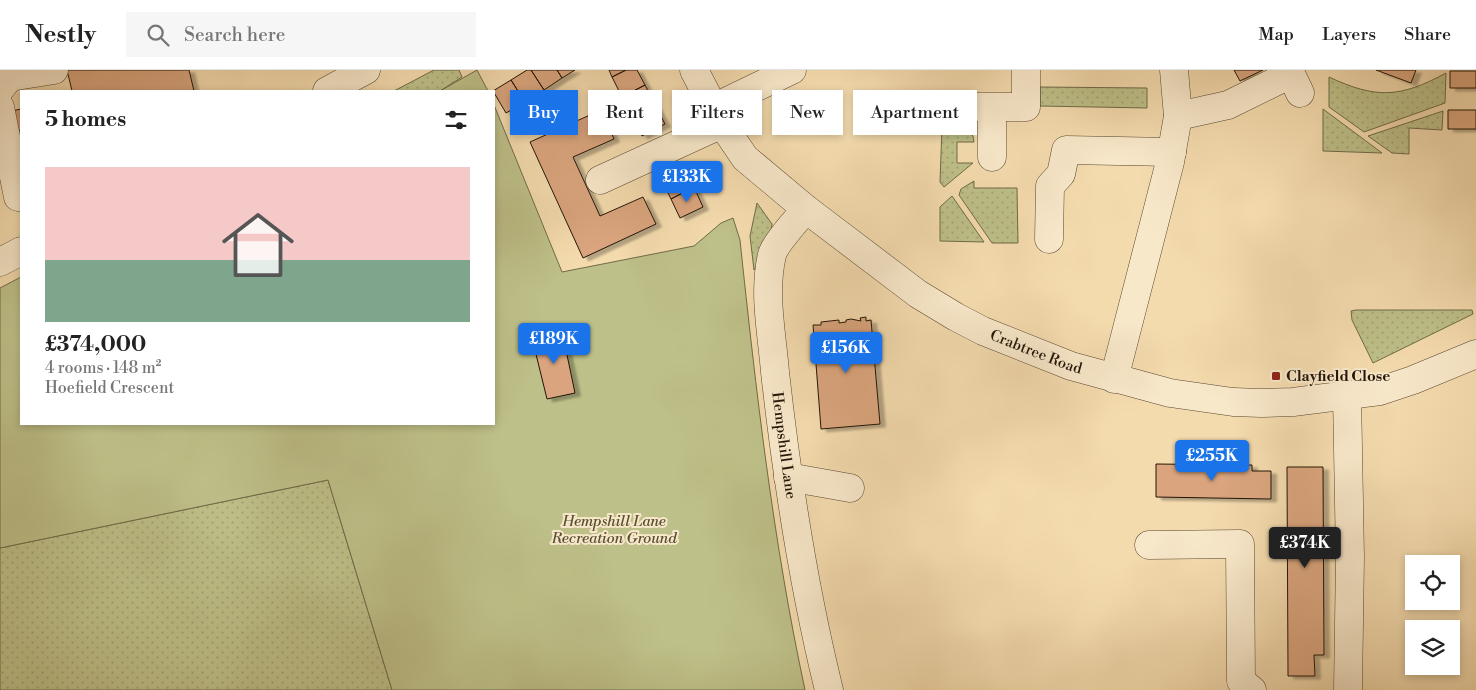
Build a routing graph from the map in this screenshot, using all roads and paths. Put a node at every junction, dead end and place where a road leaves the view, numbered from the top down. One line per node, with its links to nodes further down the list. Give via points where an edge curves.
1 (54, 70): 7 (street, via 10,77)
2 (366, 70): 8 (street)
3 (694, 70): 9 (street, Crabtree Road)
4 (792, 70): 10 (street)
5 (1026, 70): 14 (street, via 1026,107)
6 (1174, 70): 15 (street)
7 (0, 90)
8 (329, 90)
9 (704, 90)
10 (760, 90)
11 (1300, 93): 15 (street, via 1291,74 1228,105)
12 (0, 107): 21 (street)
13 (977, 108): 14 (street)
14 (992, 108): 19 (street)
15 (1178, 116): 18 (street)
16 (683, 135): 20 (street)
17 (730, 135): 22 (street, Crabtree Road, via 745,158)
18 (1172, 152): 23 (street, via 1066,150 1061,174 1050,186); 27 (street)
19 (992, 157)
20 (600, 180)
21 (18, 197)
22 (806, 209): 27 (street, Crabtree Road, via 918,294 956,317 1022,347); 29 (street, Hempshill Lane, via 773,252 767,282)
23 (1049, 239)
24 (20, 252): 25 (street)
25 (0, 262)
26 (1476, 354): 28 (street, Crabtree Road, via 1413,380 1380,390)
27 (1114, 380): 28 (street, Crabtree Road, via 1170,393 1233,402 1294,402)
28 (1347, 394): 34 (street)
29 (788, 477): 30 (street); 32 (street, Hempshill Lane, via 809,608)
30 (850, 488)
31 (1149, 545): 33 (street, via 1240,544 1241,682)
32 (828, 690)
33 (1252, 690)
34 (1348, 690)

